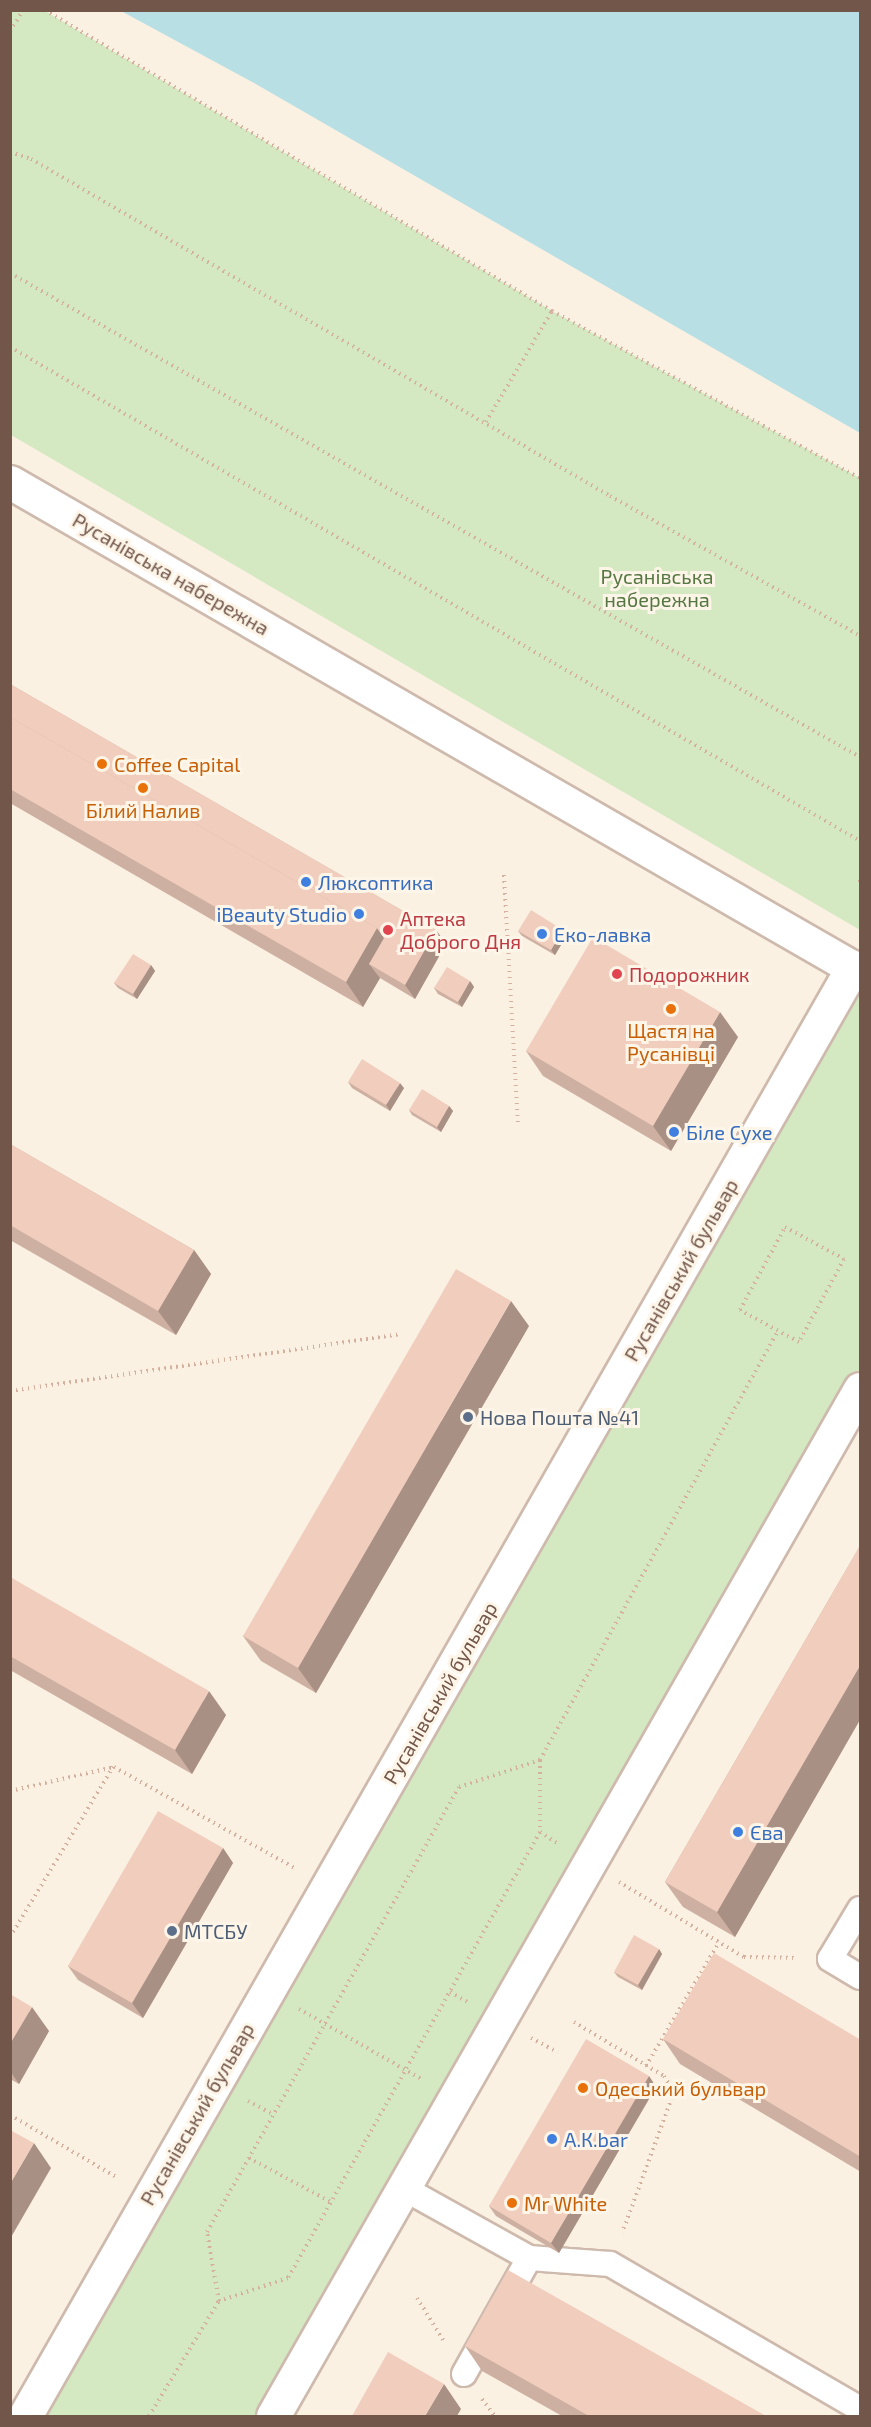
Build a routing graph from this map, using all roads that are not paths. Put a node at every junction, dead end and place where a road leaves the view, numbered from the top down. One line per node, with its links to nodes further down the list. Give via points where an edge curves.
1 (10, 482): 2 (street, Русанівська набережна)
2 (857, 970): 10 (street, Русанівський бульвар)
3 (861, 1389): 6 (street)
4 (861, 1909): 5 (lane, via 830,1959)
5 (861, 1977)
6 (405, 2189): 7 (lane); 11 (street)
7 (529, 2258): 8 (lane); 9 (lane, via 610,2264)
8 (464, 2374)
9 (861, 2409)
10 (25, 2416)
11 (273, 2416)

